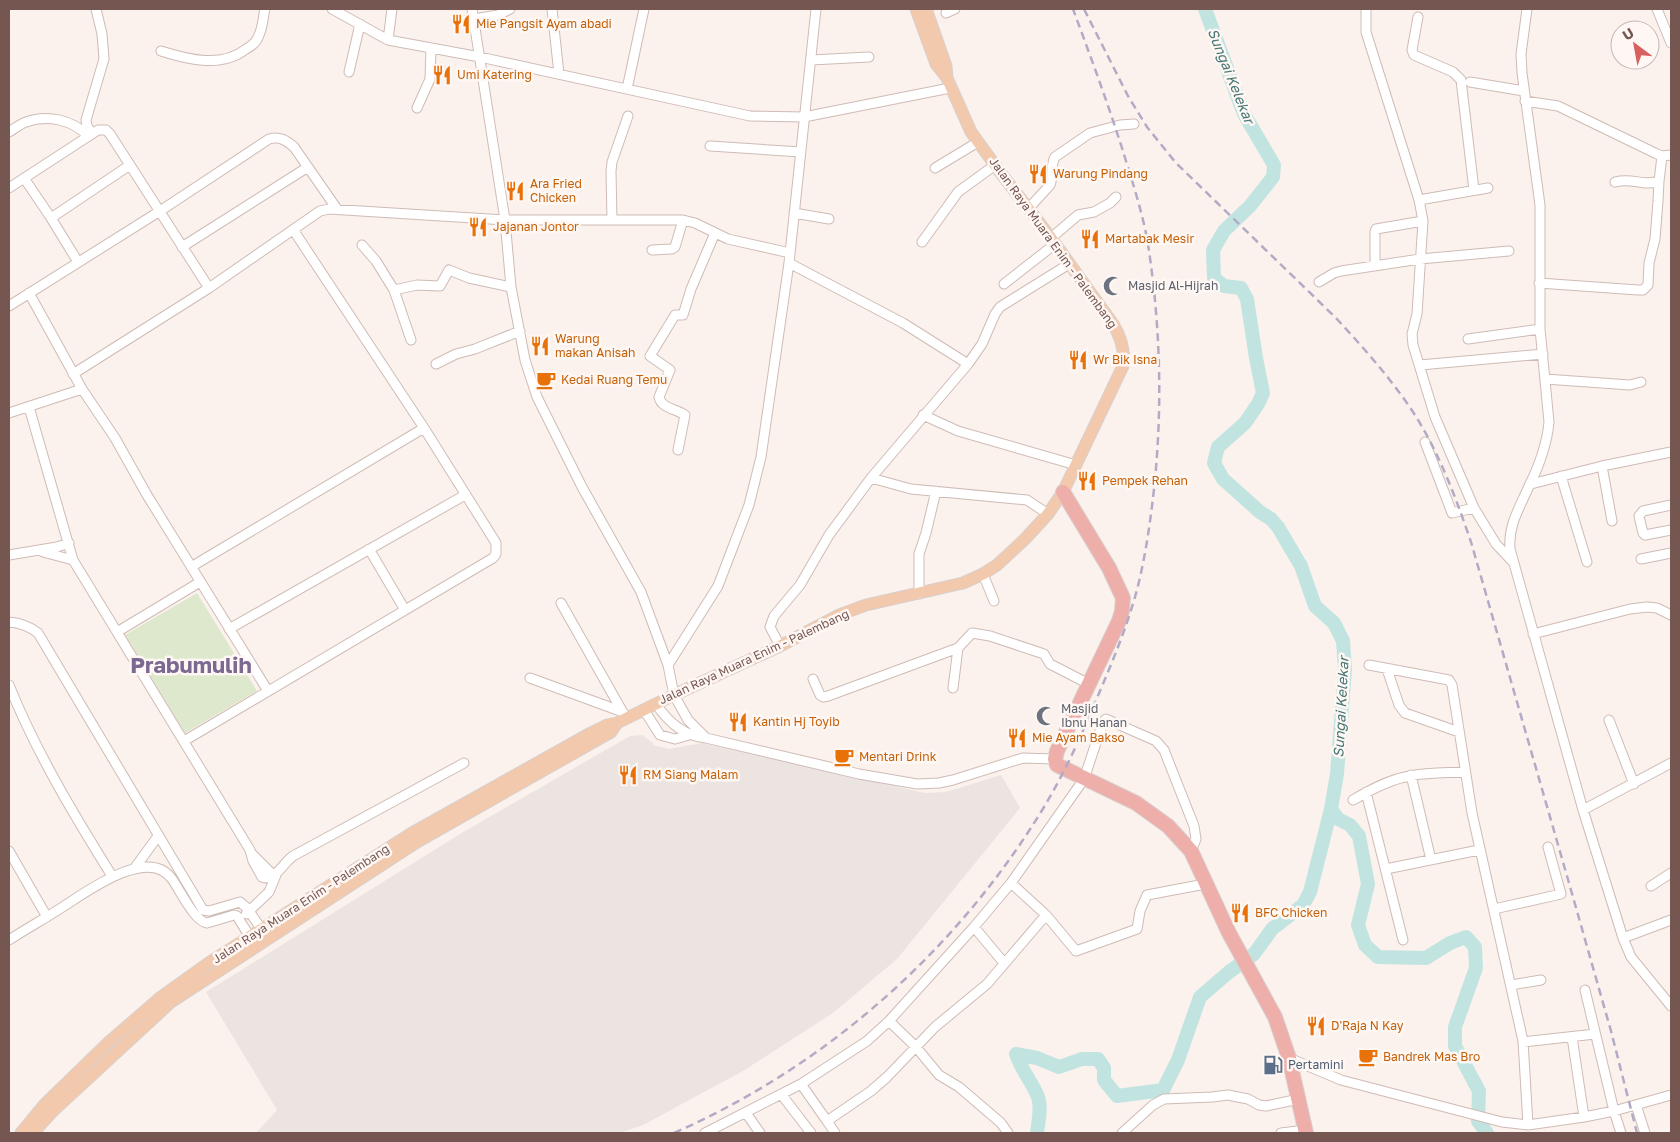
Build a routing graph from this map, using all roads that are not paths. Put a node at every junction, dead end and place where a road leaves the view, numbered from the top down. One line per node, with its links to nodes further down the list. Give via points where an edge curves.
1 (96, 9): 38 (street, via 104,50 86,120)
2 (265, 9): 23 (street, via 255,43 238,56 226,60 187,59)
3 (332, 9): 19 (street)
4 (392, 9): 20 (street)
5 (472, 9): 18 (street)
6 (510, 9): 18 (street, via 498,15)
7 (552, 9): 28 (street)
8 (644, 9): 31 (street)
9 (816, 9): 26 (street)
10 (916, 9): 30 (main road, Jalan Raya Muara Enim - Palembang, via 936,64)
11 (926, 9): 30 (main road, Jalan Raya Muara Enim - Palembang)
12 (955, 9): 16 (street)
13 (1366, 9): 54 (street, via 1366,32)
14 (1527, 9): 32 (street, via 1522,54)
15 (1657, 9): 21 (street)
16 (946, 13)
17 (1418, 18): 52 (street, via 1412,52 1453,72 1460,80)
18 (474, 19): 24 (street)
19 (360, 24): 20 (street); 27 (street)
20 (388, 40): 22 (street)
21 (1671, 43)
22 (431, 48): 24 (street); 33 (street, via 430,79)
23 (161, 51)
24 (480, 57): 28 (street); 61 (street)
25 (870, 57): 26 (street)
26 (811, 60): 35 (street)
27 (349, 72)
28 (559, 74): 31 (street)
29 (1470, 82): 32 (street)
30 (949, 83): 35 (street); 39 (main road, Jalan Raya Muara Enim - Palembang)
31 (627, 89): 35 (street, via 750,116)
32 (1525, 96): 42 (street, via 1558,106); 79 (street, via 1540,205)
33 (417, 108)
34 (628, 116): 62 (street, via 612,162)
35 (804, 117): 41 (street)
36 (1134, 124): 55 (street, via 1090,133 1055,157 1050,185)
37 (9, 132): 38 (street, via 24,122 43,118 71,123)
38 (90, 135): 43 (street, via 102,129 108,132); 47 (street)
39 (978, 142): 44 (main road, Jalan Raya Muara Enim - Palembang); 46 (street)
40 (710, 146): 41 (street)
41 (800, 152): 58 (street)
42 (1667, 155): 48 (street)
43 (130, 165): 57 (street); 59 (street)
44 (996, 165): 55 (main road, Jalan Raya Muara Enim - Palembang); 68 (street, via 958,192)
45 (308, 167): 56 (street); 57 (street, via 286,140 269,139); 70 (street)
46 (935, 168)
47 (24, 178): 50 (street); 59 (street)
48 (1659, 181): 49 (street, via 1650,184 1634,180); 79 (street, via 1646,288)
49 (1615, 182)
50 (9, 188)
51 (1488, 188): 52 (street)
52 (1474, 190): 54 (street)
53 (1116, 197): 67 (street, via 1094,212 1078,215)
54 (1419, 200): 64 (street)
55 (1029, 208): 67 (main road, Jalan Raya Muara Enim - Palembang)
56 (337, 209): 61 (street); 65 (street, via 320,212)
57 (160, 211): 70 (street); 75 (street)
58 (794, 213): 60 (street); 73 (street)
59 (51, 218): 75 (street)
60 (828, 219)
61 (505, 220): 62 (street); 81 (street)
62 (612, 220): 63 (street)
63 (683, 220): 66 (street); 71 (street, via 675,247)
64 (1423, 221): 74 (street); 77 (street, via 1376,229)
65 (294, 231): 82 (street); 101 (street)
66 (715, 233): 73 (street); 103 (street, via 683,315 675,315 650,356 670,370 660,402 685,415)
67 (1053, 241): 76 (main road, Jalan Raya Muara Enim - Palembang); 80 (street)
68 (922, 242)
69 (362, 245): 83 (street)
70 (182, 246): 82 (street)
71 (652, 250)
72 (1509, 251): 74 (street)
73 (789, 258): 92 (street); 141 (street, via 761,458 749,505 718,586)
74 (1420, 259): 77 (street); 93 (street, via 1417,314 1412,334)
75 (78, 262): 84 (street)
76 (1069, 264): 92 (street, via 1000,307); 105 (main road, Jalan Raya Muara Enim - Palembang, via 1118,333 1124,358)
77 (1375, 266): 78 (street, via 1341,271)
78 (1319, 282)
79 (1539, 283): 86 (street)
80 (1004, 284)
81 (511, 287): 83 (street, via 468,278 449,270 440,286 417,285); 87 (street)
82 (209, 288): 94 (street)
83 (394, 290): 89 (street)
84 (29, 293): 85 (street); 94 (street)
85 (9, 306)
86 (1540, 329): 88 (street); 90 (street)
87 (520, 330): 91 (street); 141 (street, via 525,360 537,397 582,487 641,592)
88 (1468, 339)
89 (411, 340)
90 (1543, 354): 93 (street); 95 (street)
91 (436, 364)
92 (968, 364): 100 (street)
93 (1420, 365): 114 (street, via 1435,417)
94 (73, 374): 97 (street)
95 (1545, 379): 96 (street, via 1630,385); 109 (street, via 1549,422 1547,437)
96 (1641, 382)
97 (82, 389): 98 (street); 127 (street, via 115,438)
98 (29, 406): 99 (street); 118 (street)
99 (9, 413)
100 (923, 415): 105 (street, via 958,431); 108 (street)
101 (424, 428): 112 (street); 127 (street)
102 (1426, 442): 114 (street, via 1452,513)
103 (678, 450)
104 (1671, 452): 106 (street)
105 (1076, 465): 111 (main road, Jalan Raya Muara Enim - Palembang)
106 (1602, 466): 107 (street); 116 (street)
107 (1561, 476): 109 (street); 126 (street)
108 (871, 478): 110 (street, via 911,489); 139 (street, via 829,535 800,585 774,616 770,627)
109 (1530, 484): 125 (street, via 1512,523 1509,538)
110 (936, 491): 115 (street, via 1027,500); 130 (street, via 919,554)
111 (1063, 492): 115 (main road, Jalan Raya Muara Enim - Palembang); 146 (highway, via 1109,568 1123,598 1119,620)
112 (465, 494): 119 (street); 133 (street, via 496,543 496,554)
113 (1671, 505): 117 (street, via 1643,511 1639,516 1645,535)
114 (1474, 508): 125 (street, via 1496,544)
115 (1048, 514): 128 (main road, Jalan Raya Muara Enim - Palembang, via 1018,546)
116 (1612, 521)
117 (1671, 530)
118 (69, 543): 120 (street); 124 (street)
119 (369, 549): 133 (street); 136 (street)
120 (36, 551): 122 (street); 124 (street)
121 (1671, 553): 123 (street)
122 (9, 555)
123 (1641, 559)
124 (73, 560): 137 (street)
125 (1512, 561): 138 (street)
126 (1587, 562)
127 (191, 568): 129 (street)
128 (983, 574): 130 (main road, Jalan Raya Muara Enim - Palembang, via 963,584); 131 (street)
129 (200, 582): 136 (street); 137 (street)
130 (919, 594): 139 (main road, Jalan Raya Muara Enim - Palembang, via 866,605 839,615)
131 (994, 601)
132 (561, 602): 153 (street)
133 (405, 610): 149 (street)
134 (1671, 615): 138 (street, via 1647,606)
135 (9, 622): 169 (street, via 31,628 38,634)
136 (230, 629): 149 (street)
137 (117, 632): 158 (street)
138 (1533, 634): 168 (street)
139 (780, 646): 150 (main road, Jalan Raya Muara Enim - Palembang)
140 (958, 648): 145 (street, via 823,697); 146 (street, via 972,633 990,636 1044,654 1050,664); 148 (street)
141 (668, 665): 150 (street)
142 (1370, 666): 143 (street)
143 (1387, 669): 155 (street, via 1402,710 1408,715); 155 (street, via 1449,680 1454,690)
144 (530, 678): 153 (street)
145 (813, 679)
146 (1089, 684): 159 (highway)
147 (9, 685): 179 (street, via 34,742)
148 (953, 688)
149 (268, 691): 158 (street)
150 (674, 695): 151 (main road, Jalan Raya Muara Enim - Palembang); 157 (street, via 688,720)
151 (656, 704): 152 (main road, Jalan Raya Muara Enim - Palembang); 156 (street, via 670,722)
152 (644, 710): 153 (main road, Jalan Raya Muara Enim - Palembang); 156 (street, via 660,735 675,739)
153 (622, 718): 190 (main road, Jalan Raya Muara Enim - Palembang, via 611,732 417,842)
154 (1608, 720): 165 (street)
155 (1459, 732): 162 (street)
156 (689, 735): 157 (street)
157 (706, 738): 159 (street, via 858,774 916,784 953,780 1023,758)
158 (184, 741): 178 (street, via 252,854)
159 (1055, 759): 164 (highway, via 1057,765)
160 (464, 763): 178 (street, via 292,856)
161 (1671, 763): 165 (street)
162 (1465, 772): 163 (street); 172 (street)
163 (1411, 775): 166 (street); 174 (street)
164 (1084, 779): 171 (highway, via 1136,803 1168,826); 171 (street, via 1106,719 1156,741 1164,750 1194,826 1196,839); 180 (street)
165 (1634, 784): 168 (street)
166 (1366, 792): 167 (street); 176 (street)
167 (1353, 800)
168 (1583, 810): 191 (street)
169 (158, 836): 175 (street); 184 (street, via 203,910 240,902)
170 (1548, 847): 183 (street, via 1560,894)
171 (1190, 850): 181 (highway)
172 (1479, 850): 174 (street); 183 (street)
173 (9, 851): 186 (street)
174 (1431, 860): 176 (street)
175 (134, 869): 179 (street); 187 (street, via 152,867 165,871 203,922 234,915)
176 (1386, 869): 193 (street)
177 (1671, 873): 182 (street)
178 (275, 875): 184 (street, via 268,892)
179 (112, 876): 186 (street)
180 (1010, 883): 185 (street); 189 (street)
181 (1205, 884): 185 (street, via 1147,895 1137,928 1076,952); 205 (highway, via 1275,1017)
182 (1651, 886)
183 (1494, 909): 197 (street)
184 (250, 911): 187 (street); 190 (street)
185 (1046, 915): 195 (street)
186 (47, 917): 192 (street)
187 (239, 918): 194 (street)
188 (1671, 920): 191 (street)
189 (974, 927): 195 (street); 200 (street)
190 (264, 934): 194 (main road, Jalan Raya Muara Enim - Palembang)
191 (1623, 938): 199 (street, via 1631,957)
192 (9, 940)
193 (1403, 940)
194 (253, 942): 217 (main road, Jalan Raya Muara Enim - Palembang, via 210,962 154,1003 45,1104); 218 (main road, Jalan Raya Muara Enim - Palembang, via 171,1002)
195 (1004, 962): 204 (street, via 987,984)
196 (1541, 980): 197 (street)
197 (1511, 985): 203 (street)
198 (1585, 990): 201 (street)
199 (1671, 1006)
200 (889, 1021): 204 (street); 206 (street, via 867,1041)
201 (1595, 1034): 202 (street); 211 (street)
202 (1572, 1037): 203 (street); 213 (street)
203 (1523, 1042): 215 (street)
204 (916, 1047): 214 (street, via 871,1091); 223 (street, via 939,1075 959,1087)
205 (1290, 1058): 209 (highway); 215 (street, via 1341,1080 1490,1119)
206 (801, 1084): 207 (street); 214 (street)
207 (781, 1094): 212 (street); 221 (street)
208 (1671, 1095): 210 (street)
209 (1299, 1099): 216 (highway); 224 (street, via 1266,1106 1228,1095 1164,1100 1153,1105)
210 (1636, 1105): 211 (street); 227 (street)
211 (1614, 1111): 213 (street); 226 (street)
212 (746, 1113): 219 (street); 220 (street)
213 (1584, 1117): 215 (street)
214 (827, 1121): 222 (street)
215 (1528, 1125)
216 (1305, 1131): 225 (street)
217 (21, 1133)
218 (33, 1133)
219 (705, 1133)
220 (760, 1133)
221 (811, 1133)
222 (835, 1133)
223 (1008, 1133)
224 (1122, 1133)
225 (1281, 1133)
226 (1621, 1133)
227 (1644, 1133)

